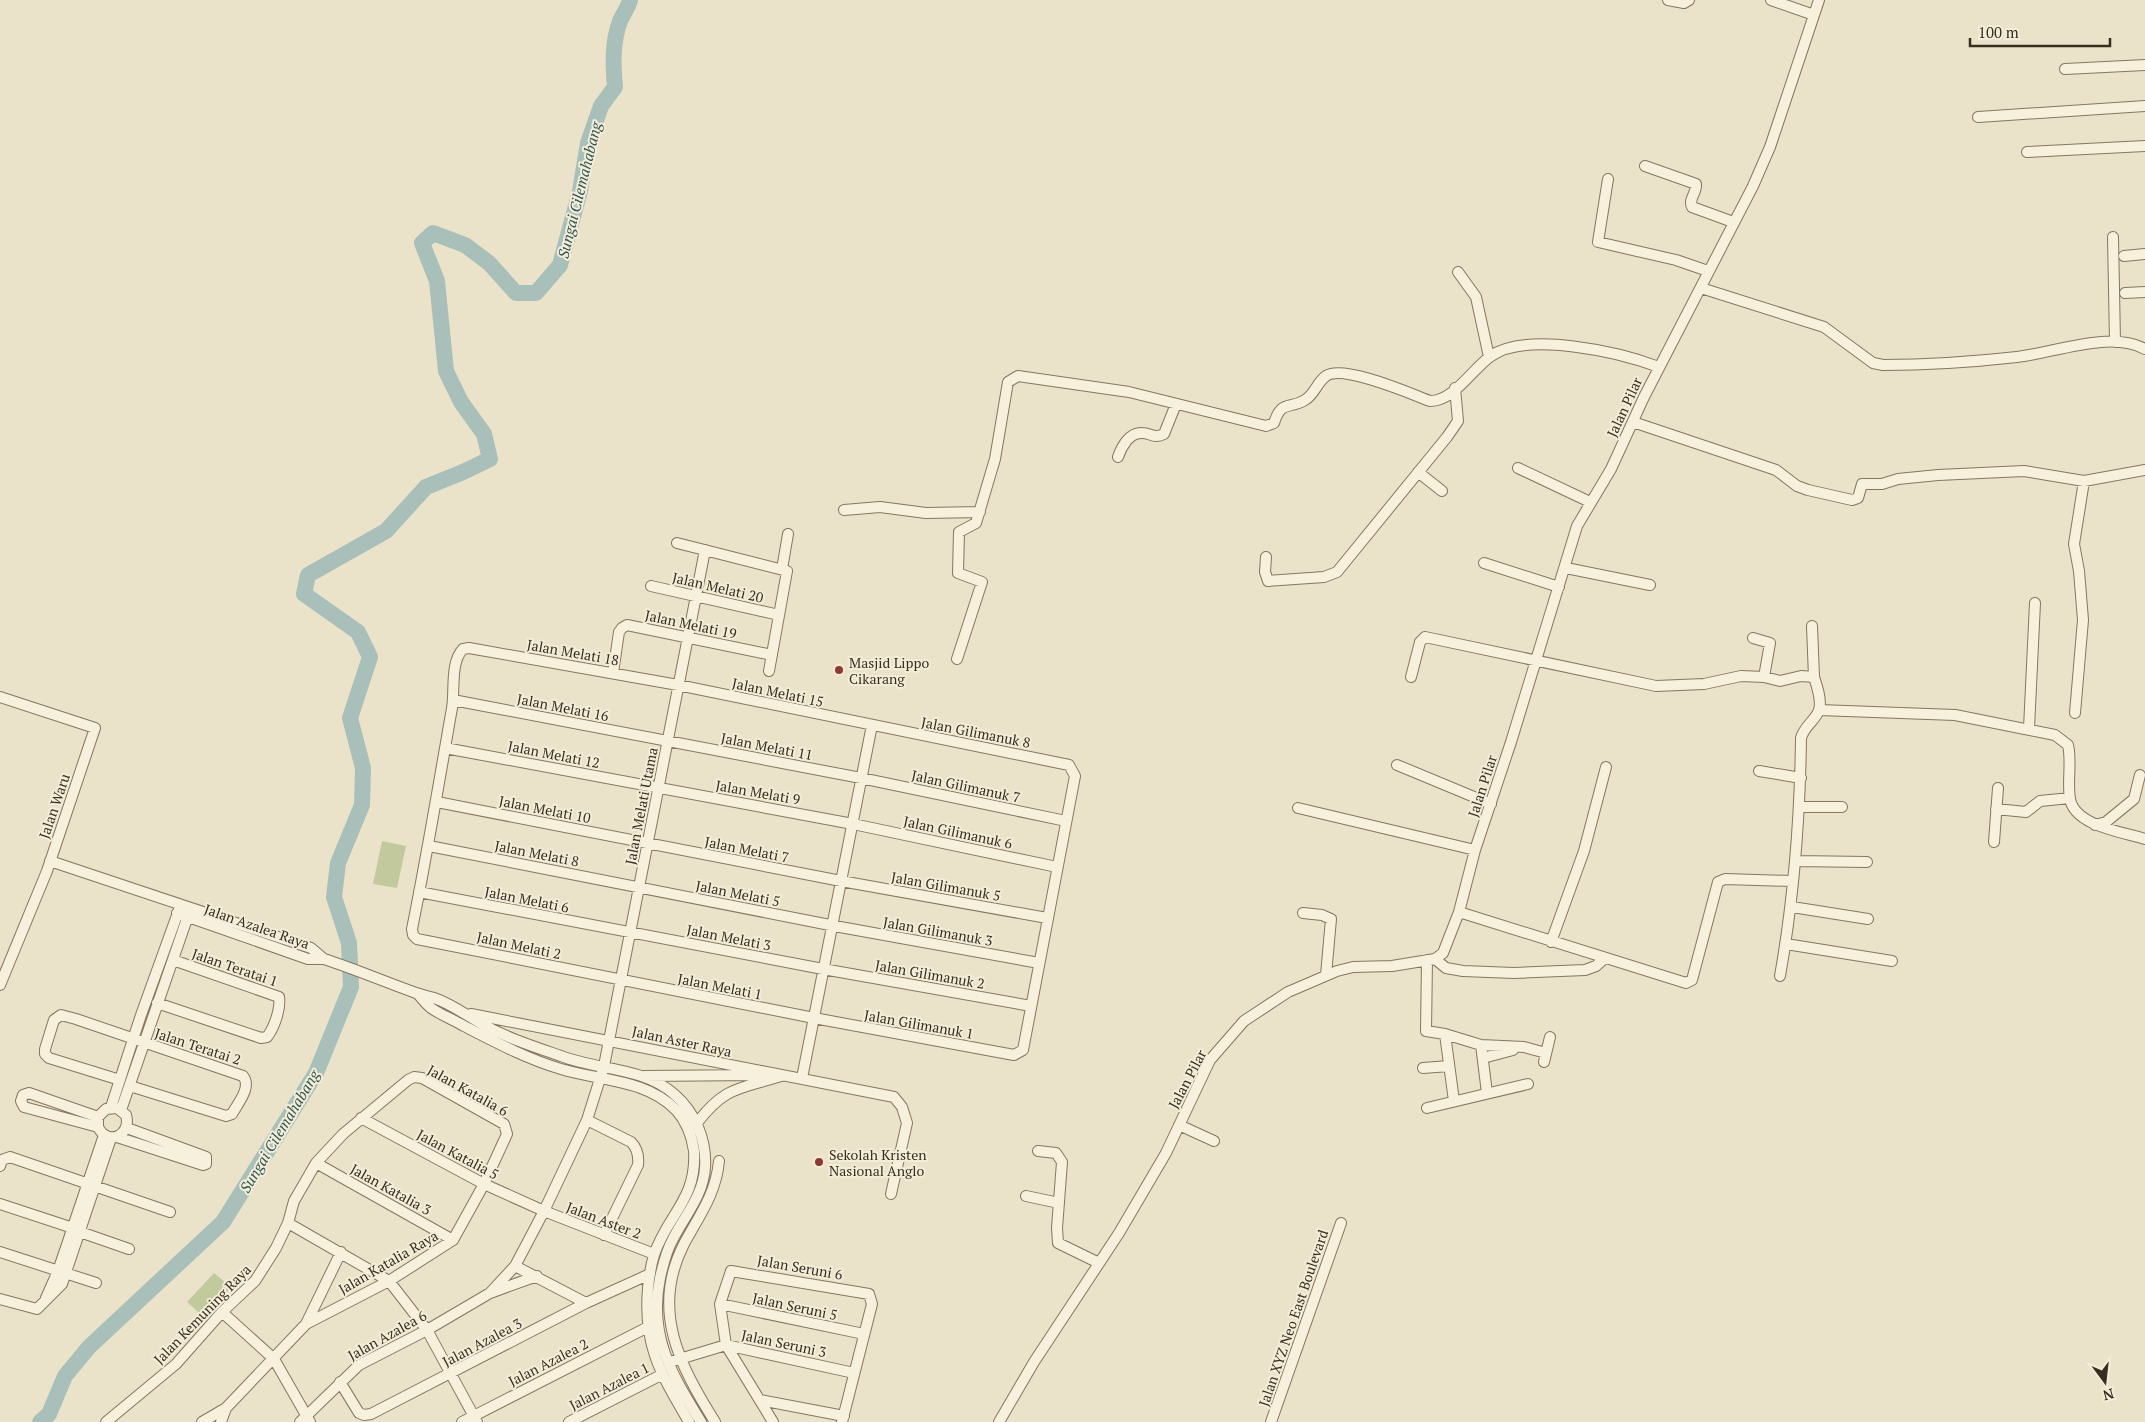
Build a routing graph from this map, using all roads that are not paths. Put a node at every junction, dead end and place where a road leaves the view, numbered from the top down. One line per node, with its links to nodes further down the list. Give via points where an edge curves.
1 (1668, 0): 2 (street, via 1684,3)
2 (1689, 0)
3 (1771, 0): 5 (street)
4 (1819, 0): 5 (street, Jalan Pilar)
5 (1814, 14): 14 (street, Jalan Pilar, via 1770,146)
6 (2145, 65): 7 (street)
7 (2065, 69)
8 (2145, 106): 9 (street)
9 (1978, 117)
10 (2145, 146): 11 (street)
11 (2027, 152)
12 (1645, 166): 14 (street, via 1696,184 1692,208)
13 (1608, 178): 18 (street, via 1598,242)
14 (1733, 222): 18 (street, Jalan Pilar)
15 (2113, 237): 23 (street)
16 (2145, 254): 17 (street)
17 (2124, 256)
18 (1708, 271): 20 (street, Jalan Pilar)
19 (1458, 272): 25 (street, via 1476,297)
20 (1701, 288): 23 (street, via 1824,327 1873,363 1883,365 1981,361); 26 (street, Jalan Pilar)
21 (2145, 292): 22 (street)
22 (2126, 293)
23 (2116, 342): 24 (street)
24 (2145, 349)
25 (1489, 357): 26 (street, via 1510,348 1576,346); 27 (street)
26 (1659, 367): 29 (street, Jalan Pilar)
27 (1455, 388): 28 (street, via 1442,399 1430,401 1370,379 1332,374 1325,377 1305,400 1284,405 1274,423 1266,426); 33 (street, via 1458,421)
28 (1176, 404): 30 (street, via 1164,434 1154,437 1142,432 1138,434 1125,442); 38 (street, via 1129,392 1018,376 1012,378 1008,382 995,459)
29 (1633, 422): 34 (street, via 1776,470 1808,490 1852,500 1858,498 1862,484 1938,475 2024,470); 36 (street, Jalan Pilar, via 1611,469)
30 (1118, 457)
31 (1518, 468): 36 (street)
32 (2145, 470): 34 (street)
33 (1418, 472): 35 (street); 42 (street, via 1332,576 1268,581)
34 (2084, 481): 67 (street, via 2074,544 2083,620)
35 (1442, 491)
36 (1590, 502): 44 (street, Jalan Pilar, via 1577,526)
37 (844, 510): 38 (street, via 880,507 926,513)
38 (980, 512): 56 (street, via 975,525 958,532 958,573 982,582)
39 (788, 534): 45 (street)
40 (677, 543): 41 (street)
41 (705, 550): 45 (street); 49 (street, Jalan Melati Utama)
42 (1266, 557)
43 (1484, 563): 48 (street)
44 (1566, 568): 46 (street); 48 (street, Jalan Pilar)
45 (784, 570): 51 (street)
46 (1650, 585)
47 (651, 586): 49 (street, Jalan Melati 20)
48 (1559, 588): 57 (street, Jalan Pilar)
49 (696, 596): 51 (street, Jalan Melati 20); 53 (street, Jalan Melati Utama)
50 (2035, 603): 69 (street)
51 (779, 615): 55 (street)
52 (1812, 626): 62 (street)
53 (688, 638): 55 (street, Jalan Melati 19); 59 (street, Jalan Melati 19, via 626,625 619,632); 63 (street, Jalan Melati Utama)
54 (1753, 638): 61 (street, via 1770,643)
55 (772, 655): 58 (street)
56 (957, 659)
57 (1536, 659): 60 (street, via 1425,637 1420,642); 61 (street, via 1656,686 1682,686 1741,676); 82 (street, Jalan Pilar)
58 (769, 671)
59 (613, 673): 63 (street, Jalan Melati 18); 65 (street, Jalan Melati 18, via 463,649 457,659)
60 (1411, 677)
61 (1764, 677): 62 (street, via 1780,681)
62 (1814, 677): 66 (street, via 1819,693)
63 (678, 685): 68 (street, Jalan Melati 15); 70 (street, Jalan Melati Utama)
64 (0, 697): 95 (street, Jalan Waru, via 95,728)
65 (453, 700): 70 (street, Jalan Melati 16); 71 (street)
66 (1819, 710): 69 (street, via 1955,715); 77 (street, via 1801,738)
67 (2075, 713)
68 (872, 725): 76 (street); 87 (street, Jalan Gilimanuk 8, via 1069,765 1075,776)
69 (2028, 728): 80 (street, via 2055,735 2068,745)
70 (667, 741): 76 (street, Jalan Melati 11); 78 (street, Jalan Melati Utama)
71 (445, 748): 78 (street, Jalan Melati 12); 81 (street)
72 (1397, 765): 82 (street)
73 (1606, 767): 111 (street, via 1584,851)
74 (1759, 771): 77 (street)
75 (2140, 775): 89 (street, via 2134,799 2106,822)
76 (861, 778): 87 (street, Jalan Gilimanuk 7); 88 (street)
77 (1801, 778): 83 (street)
78 (659, 788): 88 (street, Jalan Melati 9); 92 (street, Jalan Melati Utama)
79 (1998, 788): 86 (street)
80 (2070, 798): 86 (street, via 2040,801 2026,812); 89 (street, via 2079,813)
81 (436, 802): 92 (street, Jalan Melati 10); 93 (street)
82 (1491, 804): 94 (street, Jalan Pilar)
83 (1799, 807): 84 (street); 96 (street)
84 (1842, 807)
85 (1298, 808): 94 (street)
86 (1996, 809): 91 (street)
87 (1066, 821): 98 (street)
88 (853, 824): 98 (street, Jalan Gilimanuk 6); 99 (street)
89 (2096, 825): 90 (street)
90 (2145, 838)
91 (1994, 842)
92 (648, 844): 99 (street, Jalan Melati 7); 101 (street, Jalan Melati Utama)
93 (429, 846): 101 (street, Jalan Melati 8); 102 (street)
94 (1474, 850): 105 (street, Jalan Pilar)
95 (50, 861): 104 (street); 123 (street, Jalan Waru)
96 (1794, 861): 97 (street); 100 (street)
97 (1867, 862)
98 (1057, 867): 107 (street)
99 (841, 881): 107 (street, Jalan Gilimanuk 5); 109 (street)
100 (1792, 881): 103 (street); 115 (street, via 1725,879 1718,882 1691,982)
101 (639, 888): 109 (street, Jalan Melati 5); 110 (street, Jalan Melati Utama)
102 (420, 892): 110 (street, Jalan Melati 6); 122 (street, Jalan Melati 2, via 413,935 417,939)
103 (1792, 907): 108 (street); 112 (street)
104 (184, 910): 113 (street); 114 (street, Jalan Azalea Raya); 124 (street, Jalan Azalea Raya, via 272,940 311,948 324,959)
105 (1459, 912): 111 (street); 116 (street, Jalan Pilar, via 1442,953)
106 (1303, 913): 120 (street, via 1331,918)
107 (1047, 918): 118 (street)
108 (1868, 919)
109 (832, 925): 118 (street, Jalan Gilimanuk 3); 119 (street)
110 (630, 933): 119 (street, Jalan Melati 3); 122 (street, Jalan Melati Utama)
111 (1552, 942): 115 (street)
112 (1786, 944): 117 (street); 121 (street)
113 (165, 947): 114 (street); 131 (street)
114 (174, 956): 125 (street, Jalan Azalea Raya); 125 (street, Jalan Teratai 1, via 279,997 280,1004 270,1032 261,1038)
115 (1605, 958): 116 (street, via 1585,970 1514,973 1446,968)
116 (1431, 960): 120 (street, Jalan Pilar, via 1353,967); 129 (street, via 1426,1031)
117 (1892, 962)
118 (1040, 963): 126 (street)
119 (823, 969): 126 (street, Jalan Gilimanuk 2); 128 (street)
120 (1326, 975): 155 (street, Jalan Pilar, via 1288,992 1244,1021 1210,1060)
121 (1780, 976)
122 (621, 980): 128 (street, Jalan Melati 1); 132 (street, Jalan Melati Utama)
123 (0, 985)
124 (417, 994): 127 (street, Jalan Aster Raya, via 435,998); 143 (street, via 431,1008 516,1052 561,1069)
125 (157, 1003): 133 (street, Jalan Azalea Raya)
126 (1031, 1006): 128 (street, Jalan Gilimanuk 1, via 1023,1050 1014,1055)
127 (465, 1013): 132 (street, Jalan Aster Raya); 137 (street, Jalan Aster Raya, via 484,1026 563,1057)
128 (814, 1018): 144 (street)
129 (1445, 1034): 134 (street); 138 (street)
130 (1550, 1037): 135 (street, via 1545,1058)
131 (133, 1039): 133 (street, Jalan Teratai 2); 145 (street); 145 (street, Jalan Teratai 2, via 61,1015 54,1020 45,1054)
132 (610, 1040): 137 (street, Jalan Melati Utama); 140 (street, Jalan Aster Raya)
133 (144, 1043): 147 (street, Jalan Azalea Raya); 147 (street, Jalan Teratai 2, via 243,1076 247,1087 232,1114 226,1116)
134 (1481, 1046): 135 (street); 136 (street)
135 (1524, 1047): 136 (street)
136 (1483, 1058): 148 (street)
137 (604, 1066): 141 (street); 143 (street, Jalan Melati Utama)
138 (1449, 1066): 139 (street); 149 (street)
139 (1422, 1068)
140 (782, 1075): 141 (street); 144 (street, Jalan Aster Raya); 154 (street, via 732,1090 713,1103)
141 (643, 1076): 154 (street, via 674,1094 688,1108)
142 (414, 1077): 152 (street, Jalan Kemuning Raya); 163 (street, Jalan Katalia 6, via 422,1078 506,1127 507,1134)
143 (600, 1078): 153 (street, Jalan Melati Utama); 179 (street, via 640,1086 663,1098 677,1111 692,1139 695,1173 687,1195)
144 (802, 1078): 165 (street, Jalan Aster Raya, via 894,1097 902,1107 907,1123)
145 (120, 1080): 150 (street)
146 (1528, 1084): 148 (street)
147 (130, 1086): 150 (street, Jalan Azalea Raya)
148 (1488, 1093): 149 (street)
149 (1454, 1101): 151 (street)
150 (116, 1108): 156 (street, via 126,1115); 157 (street, via 106,1108)
151 (1427, 1108)
152 (361, 1118): 160 (street, Jalan Kemuning Raya); 163 (street, Jalan Katalia 5)
153 (587, 1120): 169 (street, Jalan Azalea 6); 174 (street, via 631,1142 639,1158)
154 (696, 1123): 162 (street, via 704,1144)
155 (1179, 1125): 158 (street); 182 (street, Jalan Pilar, via 1143,1193)
156 (127, 1128): 157 (street); 157 (street, via 206,1157 206,1164)
157 (106, 1131): 157 (street, via 24,1107 23,1095 29,1093); 164 (street)
158 (1214, 1141)
159 (1038, 1151): 167 (street, via 1056,1154 1062,1162)
160 (316, 1163): 172 (street, Jalan Kemuning Raya, via 294,1201); 175 (street, Jalan Katalia 3)
161 (0, 1166): 164 (street, via 2,1160 10,1157)
162 (705, 1167): 180 (street, via 695,1204 672,1240); 181 (street, via 719,1164 710,1200)
163 (484, 1184): 169 (street, Jalan Katalia 5); 175 (street, Jalan Katalia Raya)
164 (91, 1185): 170 (street); 173 (street)
165 (891, 1194)
166 (1026, 1196): 167 (street)
167 (1059, 1203): 182 (street, via 1058,1243)
168 (0, 1204): 173 (street)
169 (544, 1211): 174 (street, Jalan Aster 2); 183 (street, Jalan Azalea 6)
170 (170, 1212)
171 (1340, 1223): 221 (street, Jalan XYZ Neo East Boulevard)
172 (288, 1224): 178 (street); 193 (street, Jalan Kemuning Raya, via 255,1281)
173 (76, 1230): 176 (street); 184 (street)
174 (604, 1235): 179 (street, Jalan Aster 2)
175 (453, 1240): 187 (street, Jalan Katalia Raya)
176 (129, 1249)
177 (0, 1252): 184 (street)
178 (341, 1252): 187 (street); 194 (street, Jalan Katalia Raya)
179 (654, 1254): 185 (street)
180 (665, 1258): 181 (street); 201 (street, via 656,1312)
181 (676, 1262): 200 (street, via 670,1315)
182 (1099, 1264): 220 (street, Jalan Pilar, via 1034,1362)
183 (514, 1266): 186 (street); 189 (street, Jalan Azalea 6)
184 (62, 1272): 188 (street); 190 (street, via 62,1284 37,1308)
185 (650, 1274): 191 (street, Jalan Azalea 3); 195 (street)
186 (537, 1276): 189 (street, Jalan Azalea 6); 191 (street)
187 (389, 1281): 194 (street, Jalan Katalia Raya); 196 (street)
188 (96, 1283)
189 (490, 1293): 196 (street, Jalan Azalea 6)
190 (0, 1298)
191 (586, 1303): 203 (street, Jalan Azalea 3)
192 (720, 1304): 197 (street, Jalan Seruni 5); 197 (street, Jalan Seruni 6, via 728,1275 736,1270 869,1294 872,1304); 198 (street)
193 (222, 1312): 199 (street); 211 (street, Jalan Kemuning Raya, via 176,1364)
194 (306, 1324): 199 (street, Jalan Katalia Raya)
195 (648, 1327): 204 (street, via 652,1351); 208 (street, Jalan Azalea 2)
196 (427, 1330): 203 (street); 205 (street, Jalan Azalea 6, via 359,1365)
197 (864, 1334): 202 (street)
198 (726, 1344): 200 (street, Jalan Seruni 3); 202 (street, Jalan Seruni 3); 206 (street)
199 (274, 1359): 207 (street, Jalan Katalia Raya); 210 (street)
200 (679, 1359): 201 (street, Jalan Seruni 3); 218 (street)
201 (667, 1362): 217 (street)
202 (854, 1373): 209 (street)
203 (451, 1374): 205 (street, Jalan Azalea 3, via 364,1415 359,1413); 208 (street)
204 (662, 1375): 215 (street, Jalan Azalea 1); 216 (street)
205 (340, 1382): 210 (street, Jalan Azalea 6)
206 (760, 1400): 209 (street); 219 (street)
207 (226, 1408): 212 (street, Jalan Katalia Raya); 213 (street, Jalan Katalia Raya)
208 (476, 1419): 214 (street, Jalan Azalea 2)
209 (843, 1419)
210 (306, 1420)
211 (106, 1422)
212 (202, 1422)
213 (221, 1422)
214 (462, 1422)
215 (569, 1422)
216 (689, 1422)
217 (701, 1422)
218 (715, 1422)
219 (773, 1422)
220 (999, 1422)
221 (1271, 1422)

